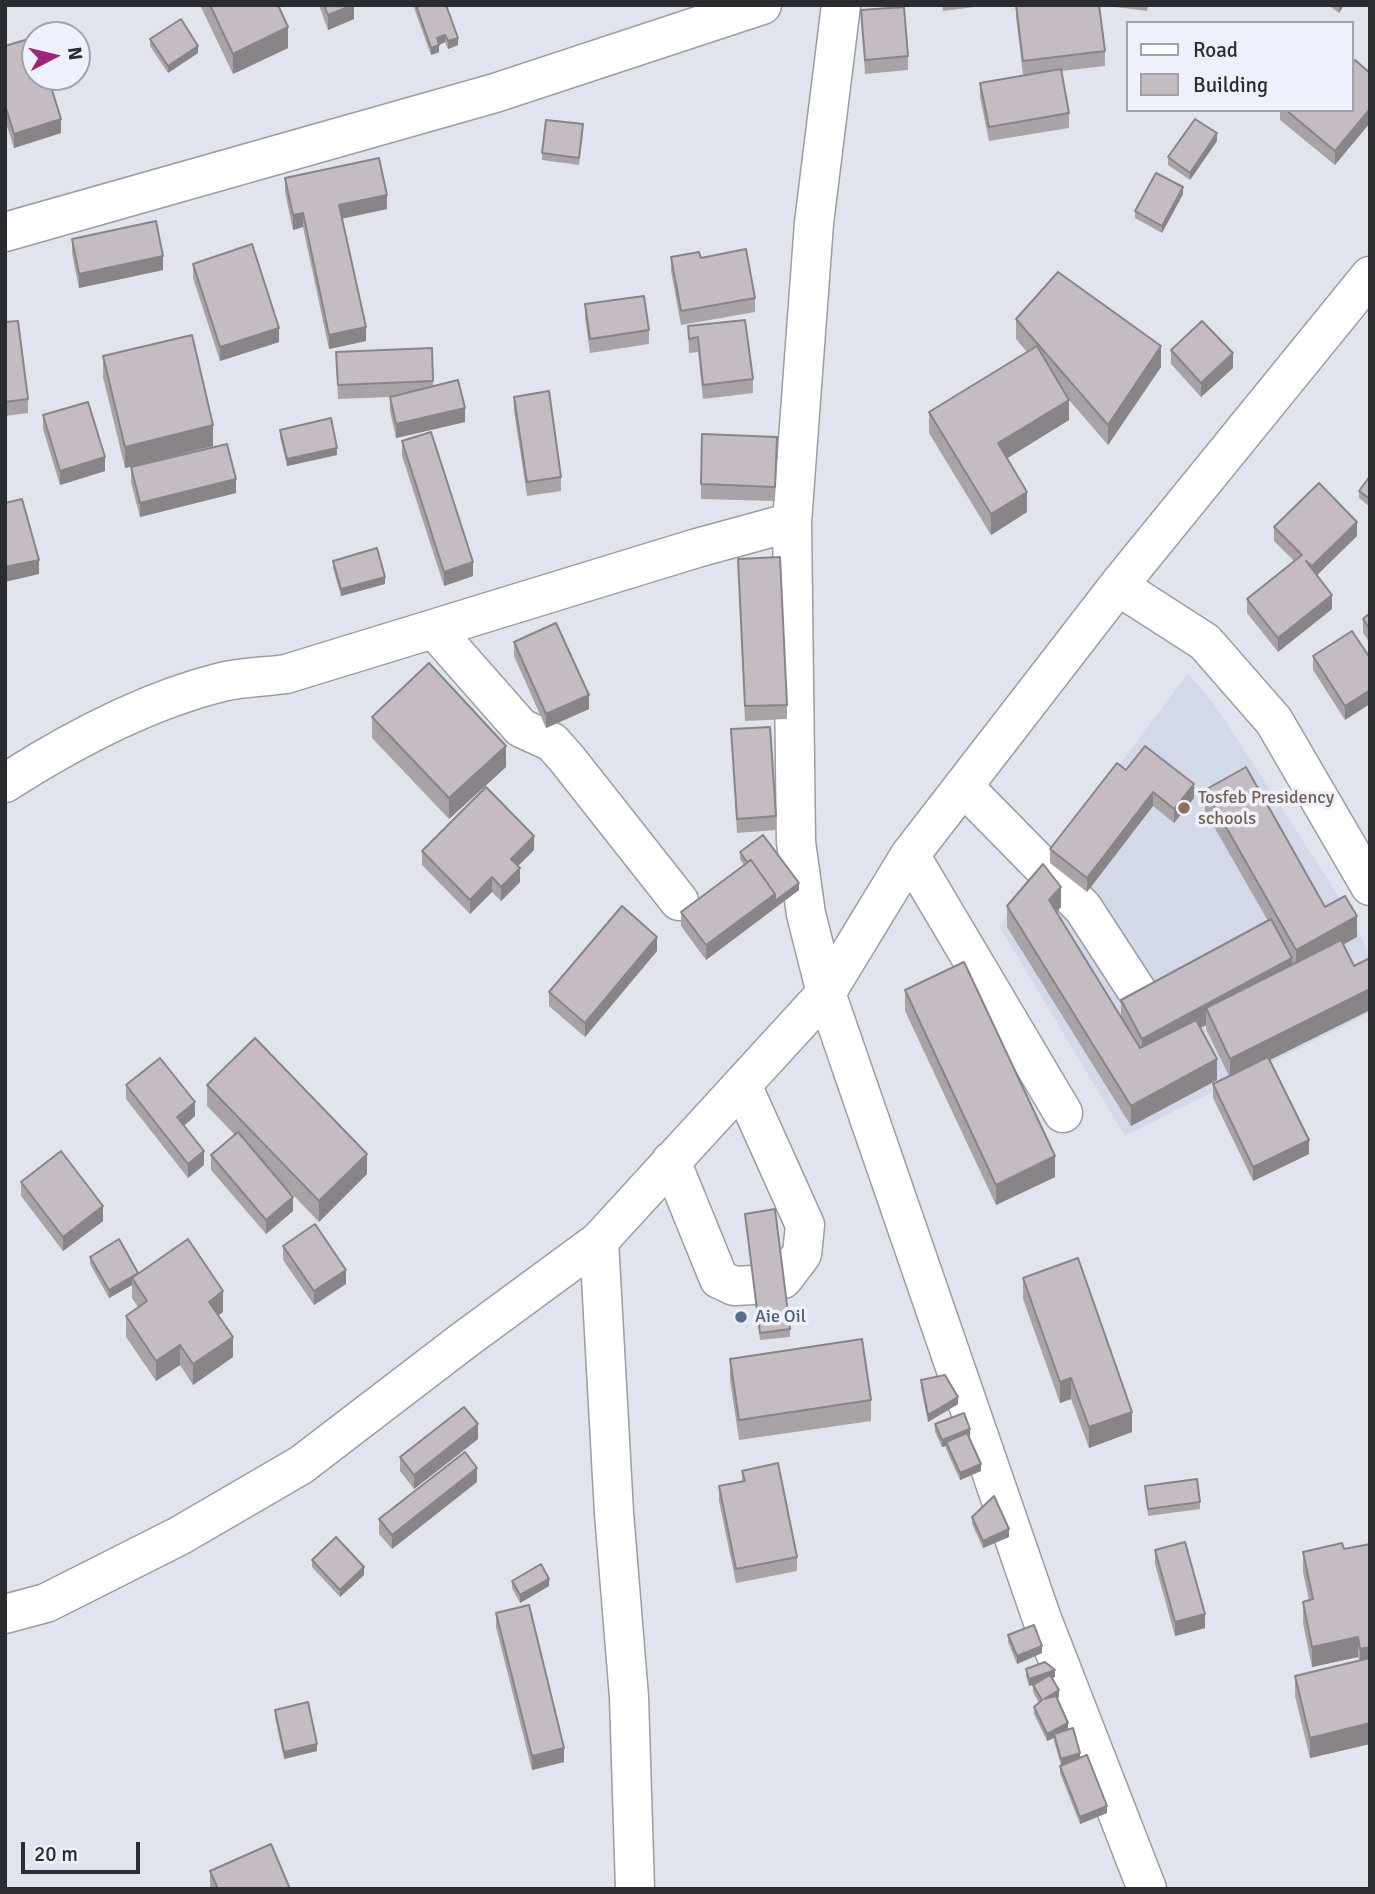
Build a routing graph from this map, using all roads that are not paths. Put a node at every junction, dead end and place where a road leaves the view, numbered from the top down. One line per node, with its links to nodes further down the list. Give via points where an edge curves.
1 (762, 5): 3 (street, via 495,93)
2 (841, 5): 5 (street, via 814,223)
3 (5, 232)
4 (1370, 276): 6 (street)
5 (792, 523): 7 (street); 13 (street, via 796,842 806,914)
6 (1118, 586): 9 (street); 11 (street, via 1205,642 1274,721)
7 (433, 629): 8 (street, via 286,674 224,682 152,704); 12 (street, via 521,728 552,742 568,759)
8 (5, 783)
9 (964, 786): 10 (street); 14 (street, via 1083,908)
10 (910, 855): 13 (street); 16 (street)
11 (1370, 886)
12 (679, 901)
13 (826, 992): 15 (street); 21 (street, via 1042,1619)
14 (1137, 992)
15 (741, 1085): 17 (street); 17 (street, via 804,1225 802,1254 768,1282 734,1286 719,1279)
16 (1063, 1113)
17 (671, 1161): 18 (street)
18 (599, 1241): 19 (street, via 301,1465 167,1542 46,1603); 20 (street, via 629,1697)
19 (5, 1614)
20 (635, 1889)
21 (1147, 1889)

